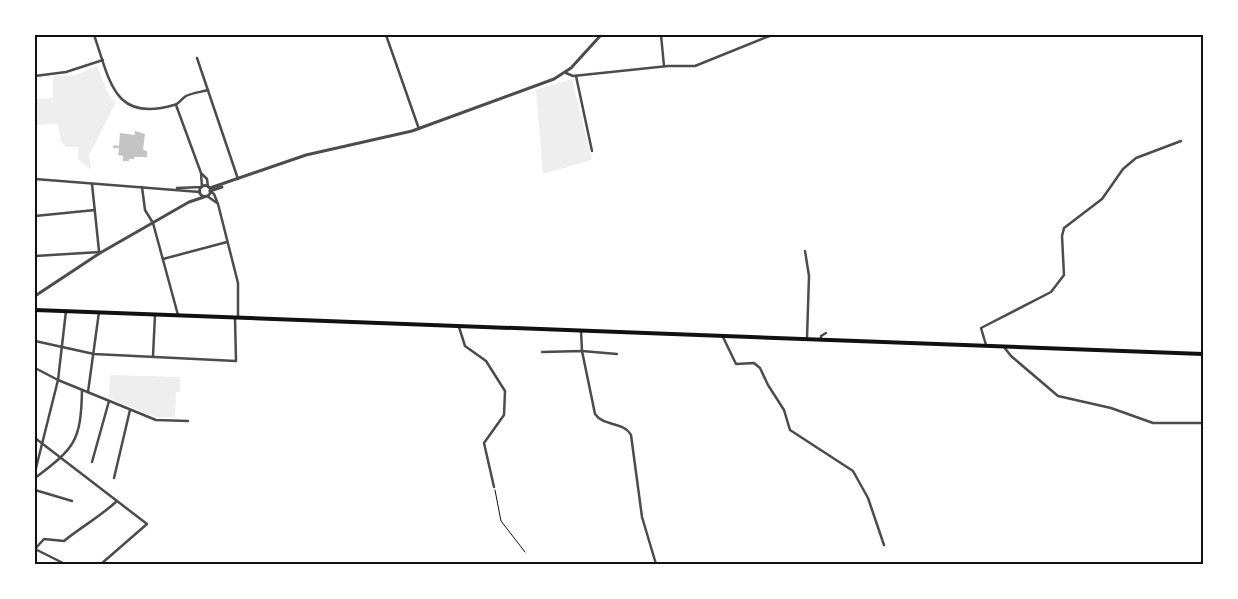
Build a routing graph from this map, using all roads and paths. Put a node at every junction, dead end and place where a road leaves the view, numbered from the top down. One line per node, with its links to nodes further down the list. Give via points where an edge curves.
1 (94, 35): 7 (street)
2 (386, 35): 14 (street)
3 (601, 35): 9 (street)
4 (662, 35): 8 (street)
5 (772, 35): 8 (street, via 700,65)
6 (197, 58): 12 (street)
7 (103, 60): 10 (street, via 66,72); 13 (street, via 115,92 124,103 150,109)
8 (664, 66): 11 (street)
9 (566, 73): 11 (street); 14 (street)
10 (35, 76)
11 (576, 76): 16 (street)
12 (208, 90): 13 (street, via 185,96); 19 (street)
13 (176, 105): 17 (street)
14 (419, 128): 19 (street, via 306,155)
15 (1181, 142): 51 (street, via 1136,158 1124,168 1102,199 1064,228 1065,271 1062,279 1046,296 981,328)
16 (592, 151)
17 (201, 173): 22 (street); 24 (street, via 207,178)
18 (35, 179): 20 (street)
19 (238, 179): 24 (street)
20 (92, 184): 21 (street); 29 (street)
21 (142, 187): 23 (street); 31 (street, via 144,210)
22 (202, 187): 23 (street); 24 (street); 25 (street)
23 (165, 188): 25 (street)
24 (209, 189): 26 (street); 28 (street)
25 (200, 192): 26 (street); 27 (street)
26 (205, 196): 27 (street); 28 (street)
27 (189, 202): 31 (street)
28 (218, 204): 32 (street)
29 (95, 210): 30 (street); 34 (street)
30 (35, 216)
31 (153, 223): 34 (street); 36 (street)
32 (227, 242): 36 (street); 43 (street, via 238,283)
33 (805, 251): 48 (street, via 809,276)
34 (100, 252): 35 (street); 37 (street)
35 (35, 256)
36 (163, 259): 42 (street)
37 (35, 296)
38 (35, 310): 39 (main road)
39 (66, 311): 40 (main road); 53 (street)
40 (99, 312): 41 (main road); 56 (street)
41 (154, 314): 42 (main road); 59 (street)
42 (178, 315): 43 (main road)
43 (236, 317): 44 (main road); 59 (street, via 236,361)
44 (459, 325): 45 (main road); 77 (street, via 465,346 486,362 505,391 504,415 484,443)
45 (581, 330): 47 (main road); 54 (street)
46 (826, 333): 49 (street)
47 (723, 335): 48 (main road); 81 (street, via 736,364 754,363 760,368 784,410 790,430 853,471 868,498)
48 (807, 338): 49 (main road)
49 (821, 339): 51 (main road)
50 (35, 340): 53 (street)
51 (986, 345): 52 (main road)
52 (1004, 346): 58 (main road); 67 (street, via 1011,356 1058,396 1111,408 1153,423)
53 (62, 347): 56 (street); 61 (street)
54 (582, 351): 55 (street); 57 (street); 86 (street, via 595,414 623,427 631,435 642,517)
55 (542, 352)
56 (94, 354): 59 (street); 63 (street)
57 (617, 354)
58 (1203, 354)
59 (153, 356)
60 (35, 368): 61 (street)
61 (58, 380): 62 (street); 69 (street)
62 (82, 390): 63 (street); 72 (street, via 80,424 75,441)
63 (88, 392): 64 (street)
64 (109, 401): 65 (street); 73 (street)
65 (130, 410): 66 (street, via 156,420); 76 (street)
66 (188, 421)
67 (1203, 423)
68 (35, 438): 69 (street)
69 (42, 443): 71 (street); 72 (street)
70 (35, 452): 71 (street)
71 (40, 453): 74 (street)
72 (61, 458): 75 (street); 80 (street)
73 (92, 462)
74 (35, 472)
75 (35, 478)
76 (114, 478)
77 (494, 487): 83 (path, via 501,521)
78 (35, 490): 79 (street)
79 (72, 501)
80 (117, 501): 82 (street, via 64,541 44,539); 85 (street, via 147,524)
81 (884, 545)
82 (35, 549): 84 (street)
83 (525, 552)
84 (65, 564)
85 (101, 564)
86 (656, 564)

